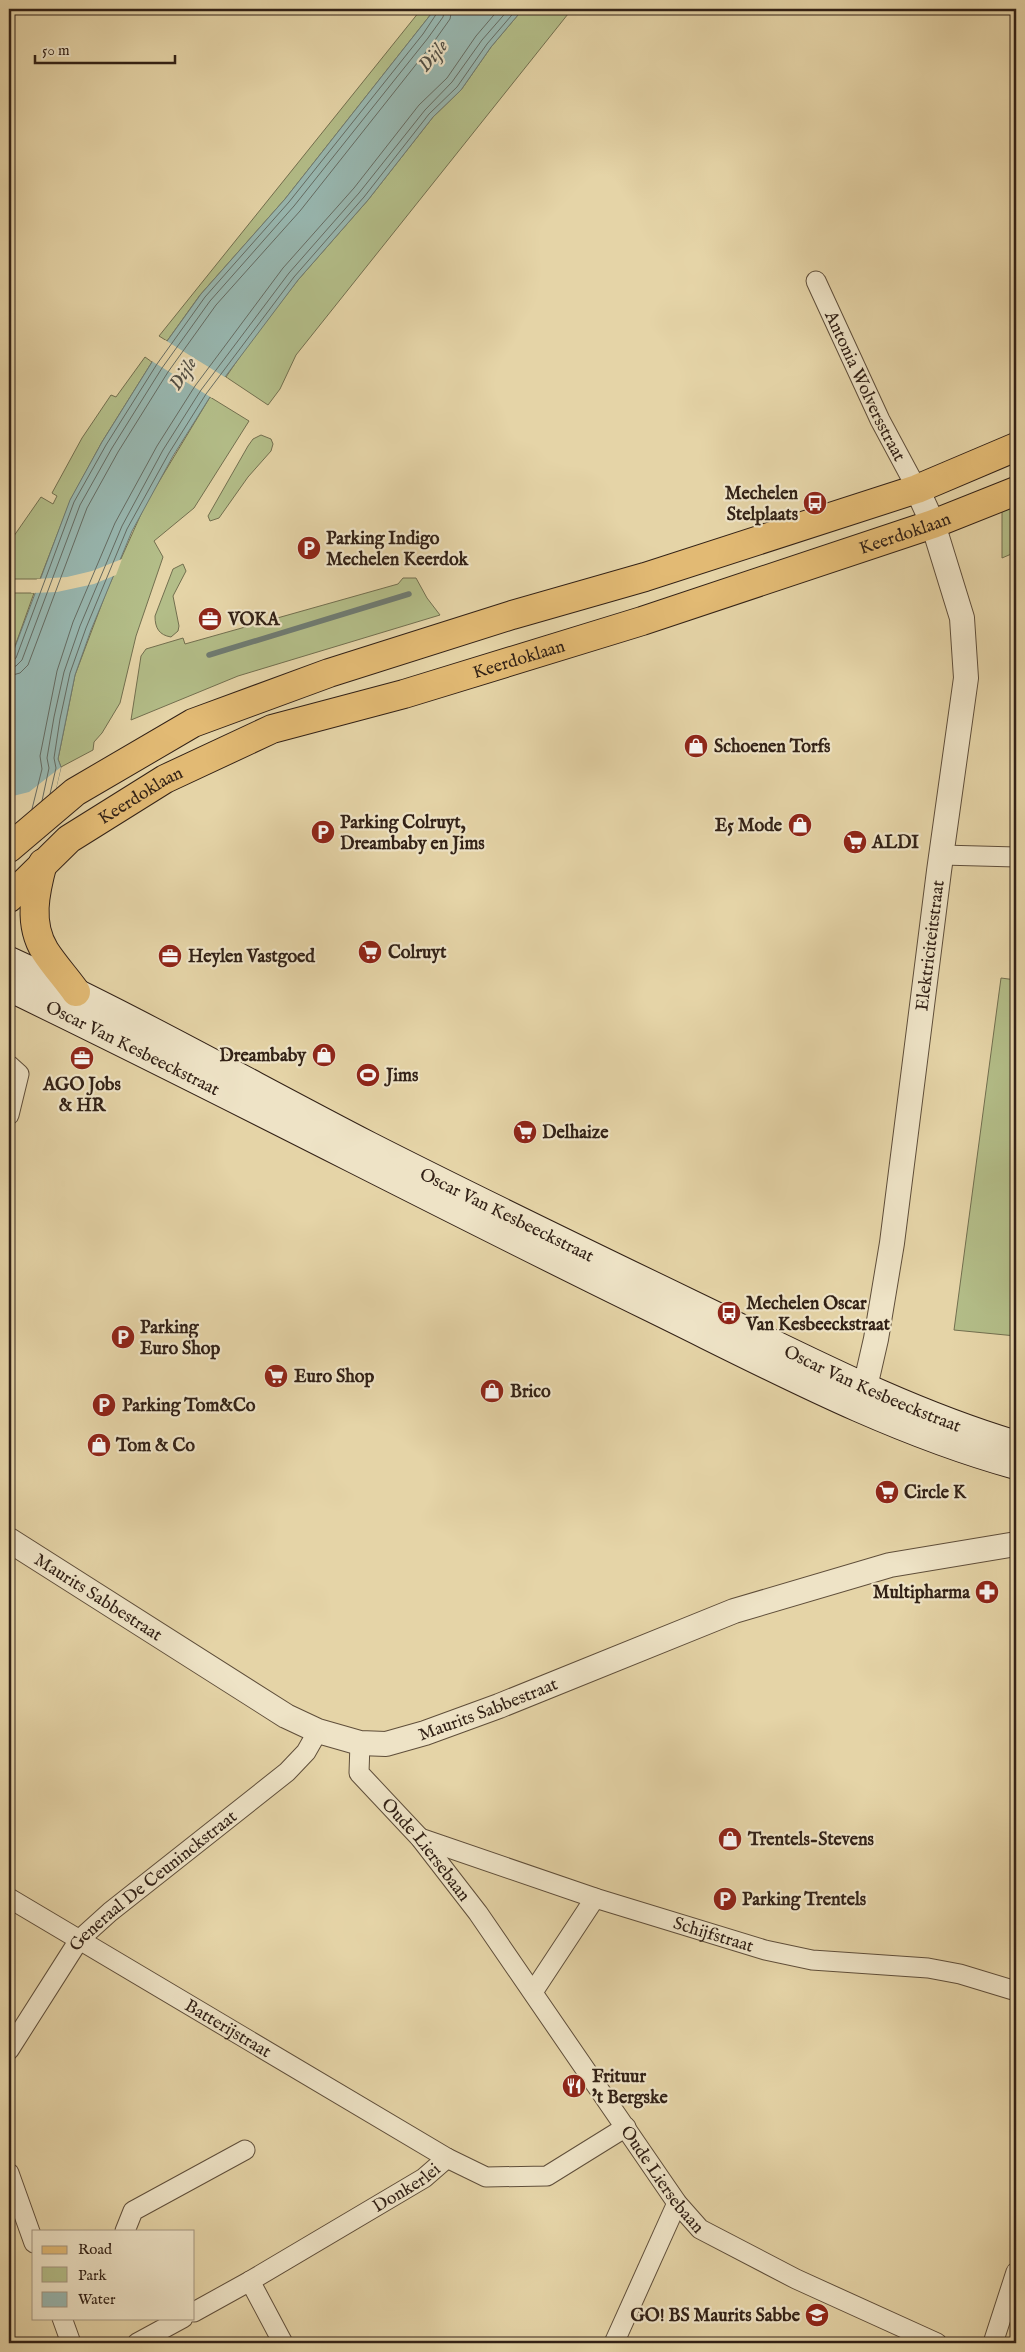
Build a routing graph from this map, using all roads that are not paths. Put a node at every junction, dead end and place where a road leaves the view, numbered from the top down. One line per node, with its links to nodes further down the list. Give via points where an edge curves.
1 (816, 281): 3 (street, Antonia Wolversstraat, via 880,420)
2 (1016, 447): 3 (main road, Keerdoklaan)
3 (917, 489): 5 (street, Elektriciteitstraat); 6 (main road, Keerdoklaan, via 645,577 330,673 193,723 74,792)
4 (1016, 491): 5 (main road, Keerdoklaan)
5 (933, 524): 7 (street, Elektriciteitstraat, via 962,618 966,678); 9 (main road, Keerdoklaan, via 642,621 404,694 272,729 165,778 69,839)
6 (9, 848)
7 (942, 855): 8 (street); 15 (street, Elektriciteitstraat, via 892,1243 876,1339)
8 (1016, 857)
9 (41, 865): 10 (main road, Keerdoklaan); 12 (main road, via 35,898 36,927 46,953)
10 (9, 898)
11 (11, 975): 12 (main road, Oscar Van Kesbeeckstraat); 15 (main road, Oscar Van Kesbeeckstraat, via 125,1043 488,1228)
12 (76, 992): 15 (main road, Oscar Van Kesbeeckstraat)
13 (9, 1065): 14 (street, via 19,1074)
14 (9, 1115)
15 (861, 1397): 16 (main road, Oscar Van Kesbeeckstraat); 17 (main road, Oscar Van Kesbeeckstraat, via 981,1455)
16 (1016, 1445)
17 (1016, 1465)
18 (9, 1540): 20 (street, Maurits Sabbestraat, via 286,1716)
19 (1011, 1542): 21 (street, Maurits Sabbestraat, via 890,1564 734,1610 425,1734 386,1744)
20 (318, 1731): 21 (street, Maurits Sabbestraat); 25 (street, Generaal De Ceuninckstraat, via 306,1752 287,1772)
21 (360, 1743): 22 (street, Oude Liersebaan, via 359,1773)
22 (420, 1838): 24 (street, Schijfstraat); 27 (street, Oude Liersebaan, via 478,1913)
23 (9, 1898): 25 (street, Batterijstraat)
24 (595, 1898): 26 (street, Schijfstraat, via 765,1950 812,1960 928,1968); 27 (street)
25 (79, 1940): 28 (street, Generaal De Ceuninckstraat); 31 (street, Batterijstraat)
26 (1016, 1991)
27 (532, 1992): 29 (street, Oude Liersebaan)
28 (9, 2050)
29 (626, 2127): 31 (street, Donkerlei, via 547,2176 486,2177); 33 (street, Oude Liersebaan)
30 (245, 2150): 34 (street, via 133,2211)
31 (448, 2158): 37 (street, Donkerlei, via 424,2178)
32 (9, 2173): 35 (street)
33 (677, 2203): 41 (street, Oude Liersebaan, via 700,2229); 45 (street)
34 (125, 2230)
35 (32, 2236)
36 (1016, 2272): 47 (street)
37 (250, 2282): 38 (street, Donkerlei); 44 (street)
38 (195, 2311)
39 (63, 2320): 42 (street)
40 (179, 2320): 43 (street)
41 (908, 2338): 46 (street, Oude Liersebaan)
42 (71, 2343)
43 (137, 2343)
44 (283, 2343)
45 (614, 2343)
46 (937, 2343)
47 (994, 2343)

